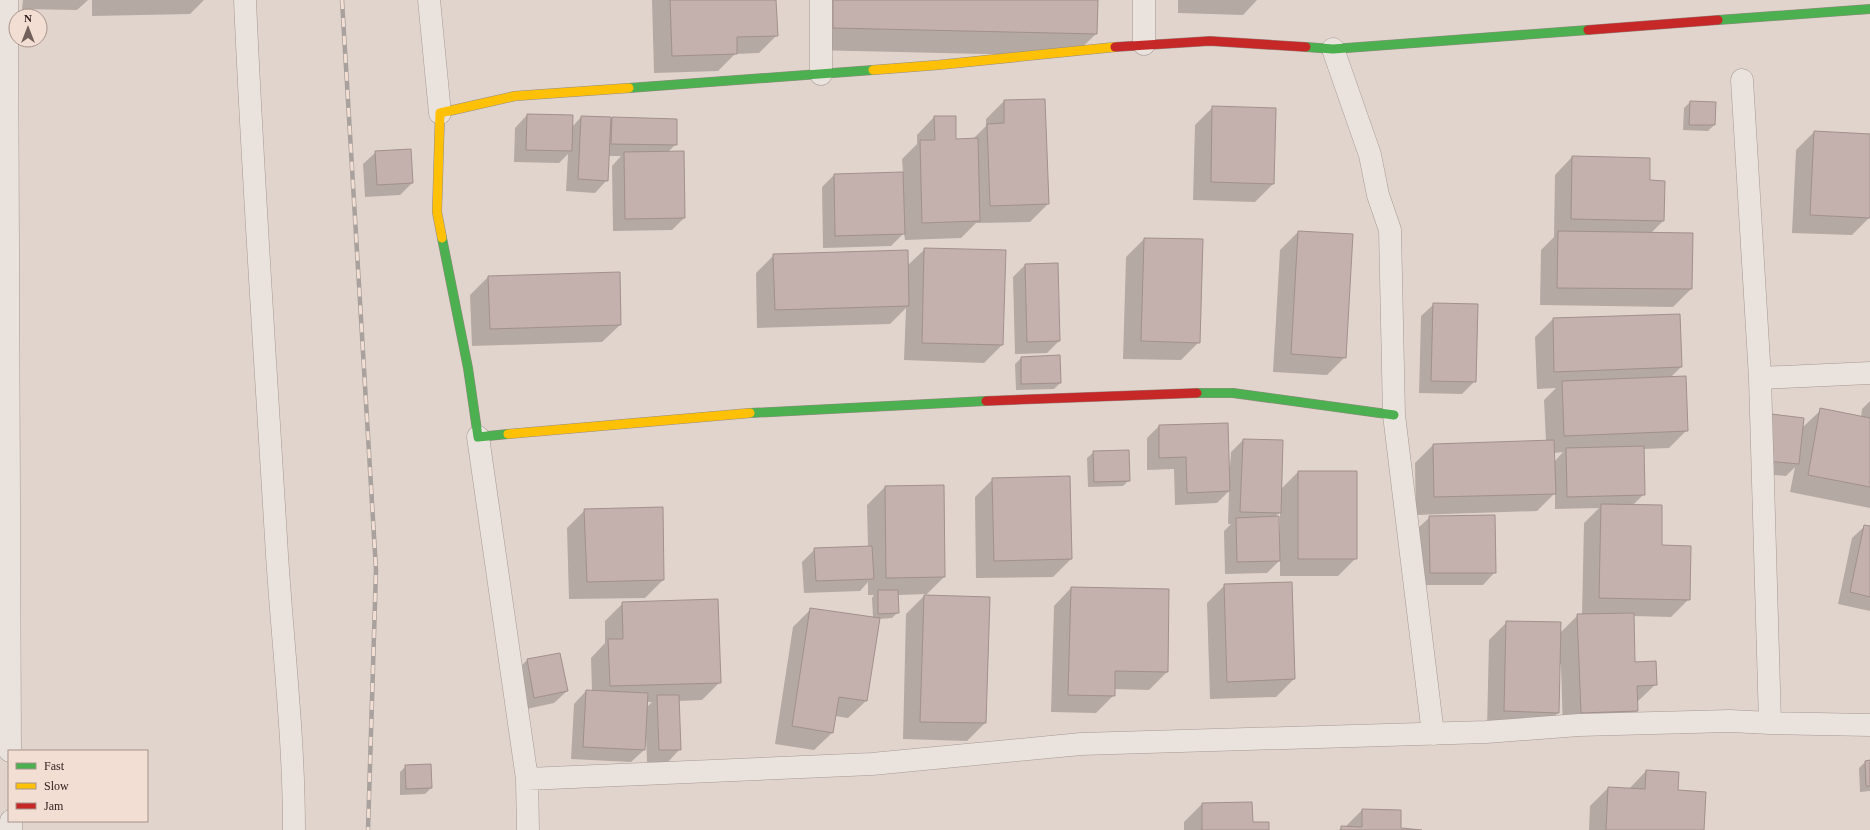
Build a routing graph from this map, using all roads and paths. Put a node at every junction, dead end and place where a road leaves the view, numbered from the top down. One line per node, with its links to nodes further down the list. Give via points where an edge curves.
1 (7, 0): 12 (street)
2 (245, 0): 22 (street, via 280,593 292,740)
3 (429, 0): 11 (street)
4 (821, 0): 9 (street)
5 (1144, 0): 7 (street)
6 (1870, 9): 8 (street)
7 (1144, 44): 8 (street, via 1210,41); 9 (street, via 938,66)
8 (1333, 49): 15 (street, via 1370,155 1378,195 1390,230)
9 (821, 74): 11 (street, via 515,96)
10 (1742, 80): 14 (street)
11 (440, 113): 16 (street, via 437,212 468,368)
12 (4, 184): 20 (street)
13 (1870, 373): 14 (street)
14 (1760, 378): 17 (street)
15 (1394, 415): 16 (street, via 1233,393 1191,393 952,402 722,415); 19 (street)
16 (478, 437): 21 (street)
17 (1770, 723): 18 (street); 19 (street, via 1730,721 1579,725)
18 (1870, 725)
19 (1434, 734): 21 (street, via 1081,744 872,764)
20 (10, 750)
21 (527, 778): 23 (street)
22 (294, 830)
23 (528, 830)

